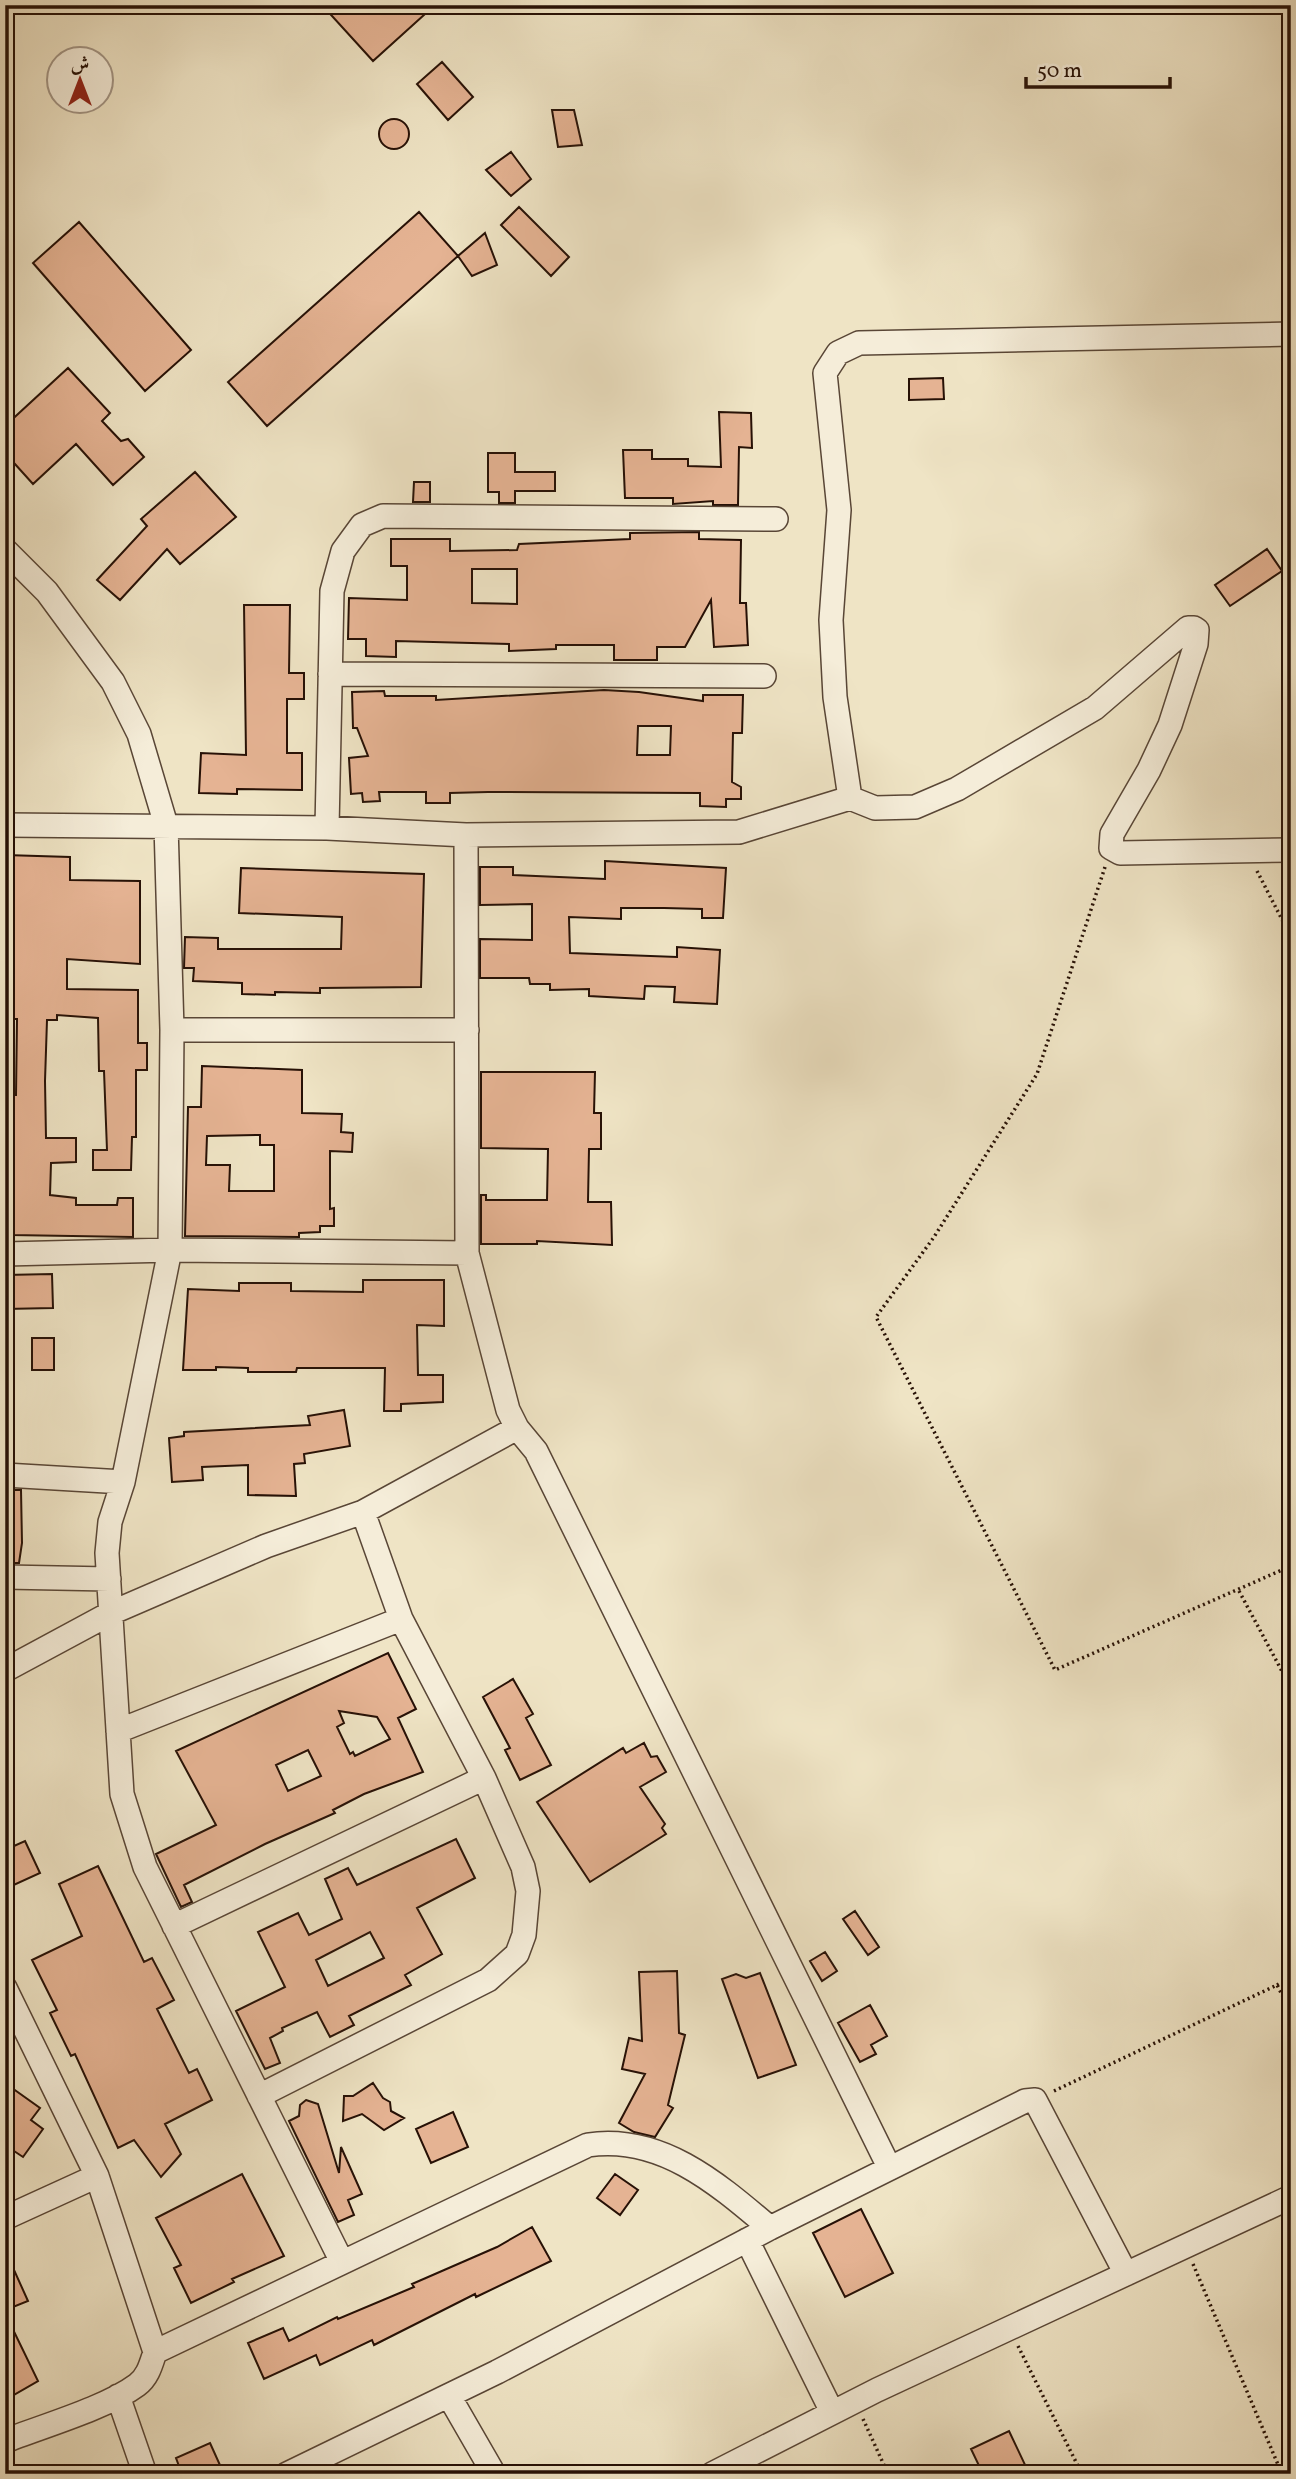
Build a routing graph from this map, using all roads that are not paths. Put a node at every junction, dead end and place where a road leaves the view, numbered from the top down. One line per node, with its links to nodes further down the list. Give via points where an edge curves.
1 (1291, 334): 6 (street, via 859,343 838,353 825,373 839,510 831,620 835,697)
2 (776, 519): 4 (street, via 383,516 362,525 343,551 332,591)
3 (5, 550): 8 (street, via 47,592 113,682 139,734)
4 (330, 674): 5 (street); 9 (street)
5 (764, 676)
6 (850, 798): 10 (street, via 739,832); 11 (street, via 875,808 915,807 957,789 1095,708 1177,636 1195,628 1196,644 1170,725 1112,834 1111,848 1121,853)
7 (5, 825): 8 (street)
8 (166, 825): 9 (street); 12 (street)
9 (327, 828): 10 (street)
10 (466, 835): 13 (street)
11 (1291, 850)
12 (172, 1030): 13 (street); 14 (street)
13 (467, 1030): 15 (street)
14 (170, 1250): 15 (street); 16 (street); 19 (street)
15 (467, 1253): 17 (street, via 508,1410)
16 (5, 1254)
17 (517, 1428): 20 (street); 31 (street, via 536,1451)
18 (5, 1475): 19 (street)
19 (123, 1482): 22 (street, via 110,1522)
20 (363, 1512): 23 (street, via 266,1546); 24 (street)
21 (5, 1577): 22 (street)
22 (109, 1579): 23 (street)
23 (111, 1613): 25 (street); 26 (street)
24 (401, 1619): 26 (street); 27 (street)
25 (5, 1670)
26 (118, 1731): 28 (street, via 122,1794 145,1867)
27 (484, 1777): 28 (street); 30 (street, via 523,1867 528,1891 528,1913 517,1954 488,1980)
28 (174, 1926): 30 (street)
29 (5, 1988): 32 (street)
30 (259, 2096): 37 (street)
31 (889, 2166): 35 (street); 38 (street, via 1035,2100)
32 (97, 2176): 34 (street); 39 (street)
33 (1291, 2197): 38 (street)
34 (5, 2218)
35 (770, 2228): 36 (street); 37 (street, via 694,2169 629,2143 605,2142 566,2153)
36 (747, 2240): 41 (street); 42 (street)
37 (342, 2262): 39 (street)
38 (1126, 2274): 42 (street)
39 (155, 2352): 40 (street, via 146,2376)
40 (118, 2396): 43 (street); 44 (street)
41 (449, 2396): 45 (street); 46 (street)
42 (832, 2413): 47 (street)
43 (5, 2441)
44 (145, 2474)
45 (287, 2474)
46 (494, 2474)
47 (712, 2474)

